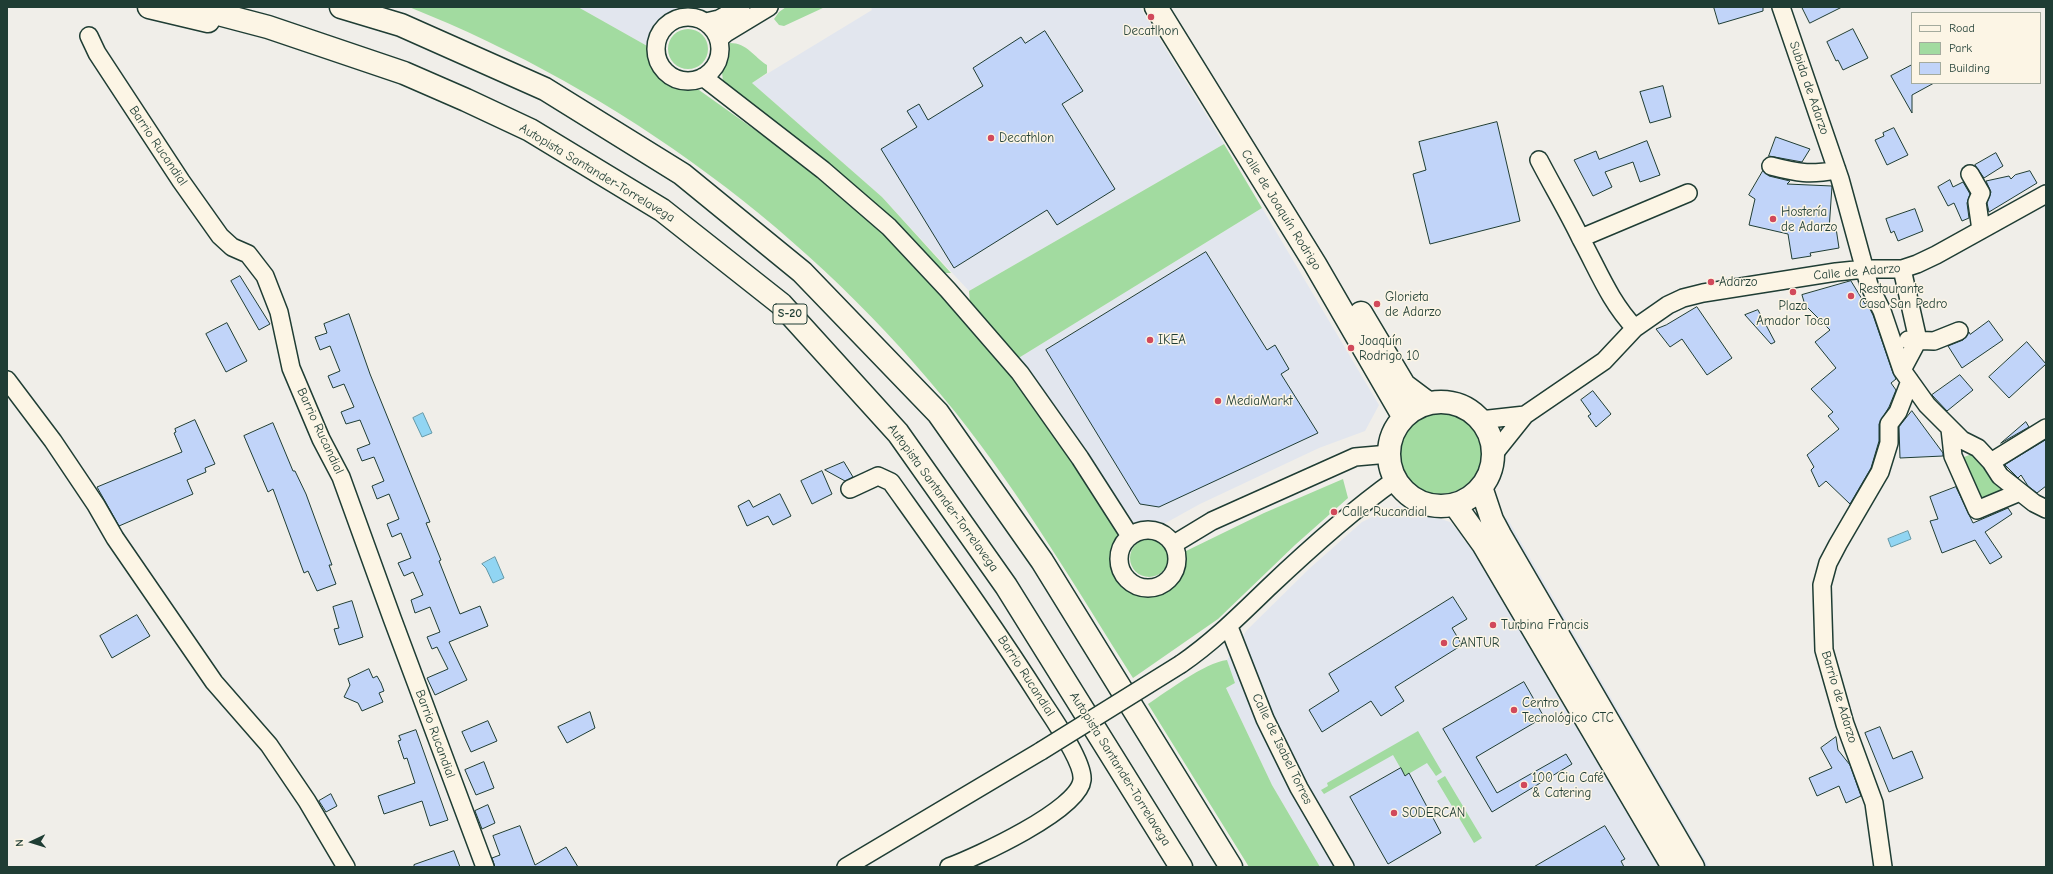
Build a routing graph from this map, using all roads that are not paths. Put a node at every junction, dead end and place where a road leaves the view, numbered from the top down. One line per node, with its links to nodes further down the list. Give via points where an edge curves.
1 (149, 7): 14 (main road)
2 (192, 7): 14 (main road, Autopista Santander-Torrelavega / S-20, via 268,27)
3 (341, 7): 11 (main road, S-20)
4 (367, 7): 11 (main road)
5 (741, 7): 10 (street, via 719,20)
6 (769, 7): 13 (street)
7 (1156, 7): 34 (main road, Calle de Joaquín Rodrigo, via 1315,264)
8 (1173, 7): 32 (main road, Calle de Joaquín Rodrigo, via 1404,385)
9 (1781, 7): 18 (street, Subida de Adarzo)
10 (706, 22): 13 (street); 15 (street, via 691,16 675,19 662,30 656,45 659,62 670,75 686,81)
11 (401, 25): 55 (main road, S-20, via 545,89 682,174 802,272 938,413 1042,561)
12 (89, 36): 51 (street, Barrio Rucandial, via 97,53 220,236 232,248 248,254 266,276 279,312 291,368 321,439 341,477)
13 (719, 39): 15 (street, via 720,54 711,71)
14 (404, 73): 54 (main road, Autopista Santander-Torrelavega / S-20, via 530,130 662,210 781,304 898,433 1006,586)
15 (703, 77): 47 (street, via 823,170 888,227 948,290 1020,373 1080,458)
16 (1539, 160): 23 (street)
17 (1771, 166): 18 (street, via 1800,173)
18 (1837, 170): 24 (street, Subida de Adarzo)
19 (1970, 174): 22 (street, via 1981,192 1977,202)
20 (1688, 194): 23 (street)
21 (2046, 194): 22 (street, Calle de Adarzo)
22 (1981, 230): 25 (street, Calle de Adarzo, via 1930,258)
23 (1581, 238): 26 (street, via 1608,293)
24 (1865, 269): 25 (street, Calle de Adarzo); 26 (street, Calle de Adarzo, via 1683,298 1668,305); 28 (street, Subida de Adarzo, via 1869,285)
25 (1902, 269): 29 (street)
26 (1635, 328): 33 (street, Calle de Adarzo, via 1604,361)
27 (1958, 331): 29 (street, via 1934,341)
28 (1892, 339): 29 (street); 30 (street, Subida de Adarzo)
29 (1918, 340): 30 (street, Barrio de Adarzo)
30 (1906, 375): 37 (street, via 1927,405); 59 (street, Barrio de Adarzo, via 1898,412 1889,424 1889,443 1880,472 1828,562 1822,585 1821,605 1824,650 1845,724 1874,803)
31 (7, 380): 50 (street, via 96,505 115,538 214,682 268,745 307,801)
32 (1428, 403): 34 (main road); 35 (main road, via 1447,402 1459,405)
33 (1525, 415): 35 (street, Calle de Adarzo); 39 (street, Calle de Adarzo)
34 (1403, 416): 38 (main road, via 1392,435)
35 (1480, 420): 39 (main road, via 1488,433)
36 (2046, 428): 40 (street)
37 (1950, 429): 40 (street, via 1962,440 1978,448); 44 (street, via 1953,456 1978,510)
38 (1389, 454): 41 (main road); 48 (street, via 1355,457 1212,521)
39 (1493, 455): 42 (main road, via 1489,473)
40 (1991, 462): 44 (street, via 2000,476)
41 (1395, 480): 45 (main road, via 1405,492 1421,502 1437,506); 49 (street, via 1305,554)
42 (1481, 487): 45 (main road); 58 (main road, via 1500,535)
43 (850, 489): 53 (street, Barrio Rucandial, via 878,476 891,482 990,620 1079,764 1082,780 1077,793 1070,801 1026,831)
44 (2020, 492): 46 (street)
45 (1455, 505): 57 (main road, via 1483,544)
46 (2046, 509)
47 (1130, 536): 48 (street, via 1149,529 1167,536); 48 (street, via 1121,548 1119,564 1126,578 1140,587 1163,585 1174,574 1178,559)
48 (1174, 544)
49 (1229, 626): 52 (street, bridge, via 1181,664); 56 (street, Calle de Isabel Torres, via 1264,719 1299,788)
50 (346, 867)
51 (485, 867)
52 (846, 867)
53 (949, 867)
54 (1181, 867)
55 (1231, 867)
56 (1345, 867)
57 (1673, 867)
58 (1694, 867)
59 (1883, 867)

